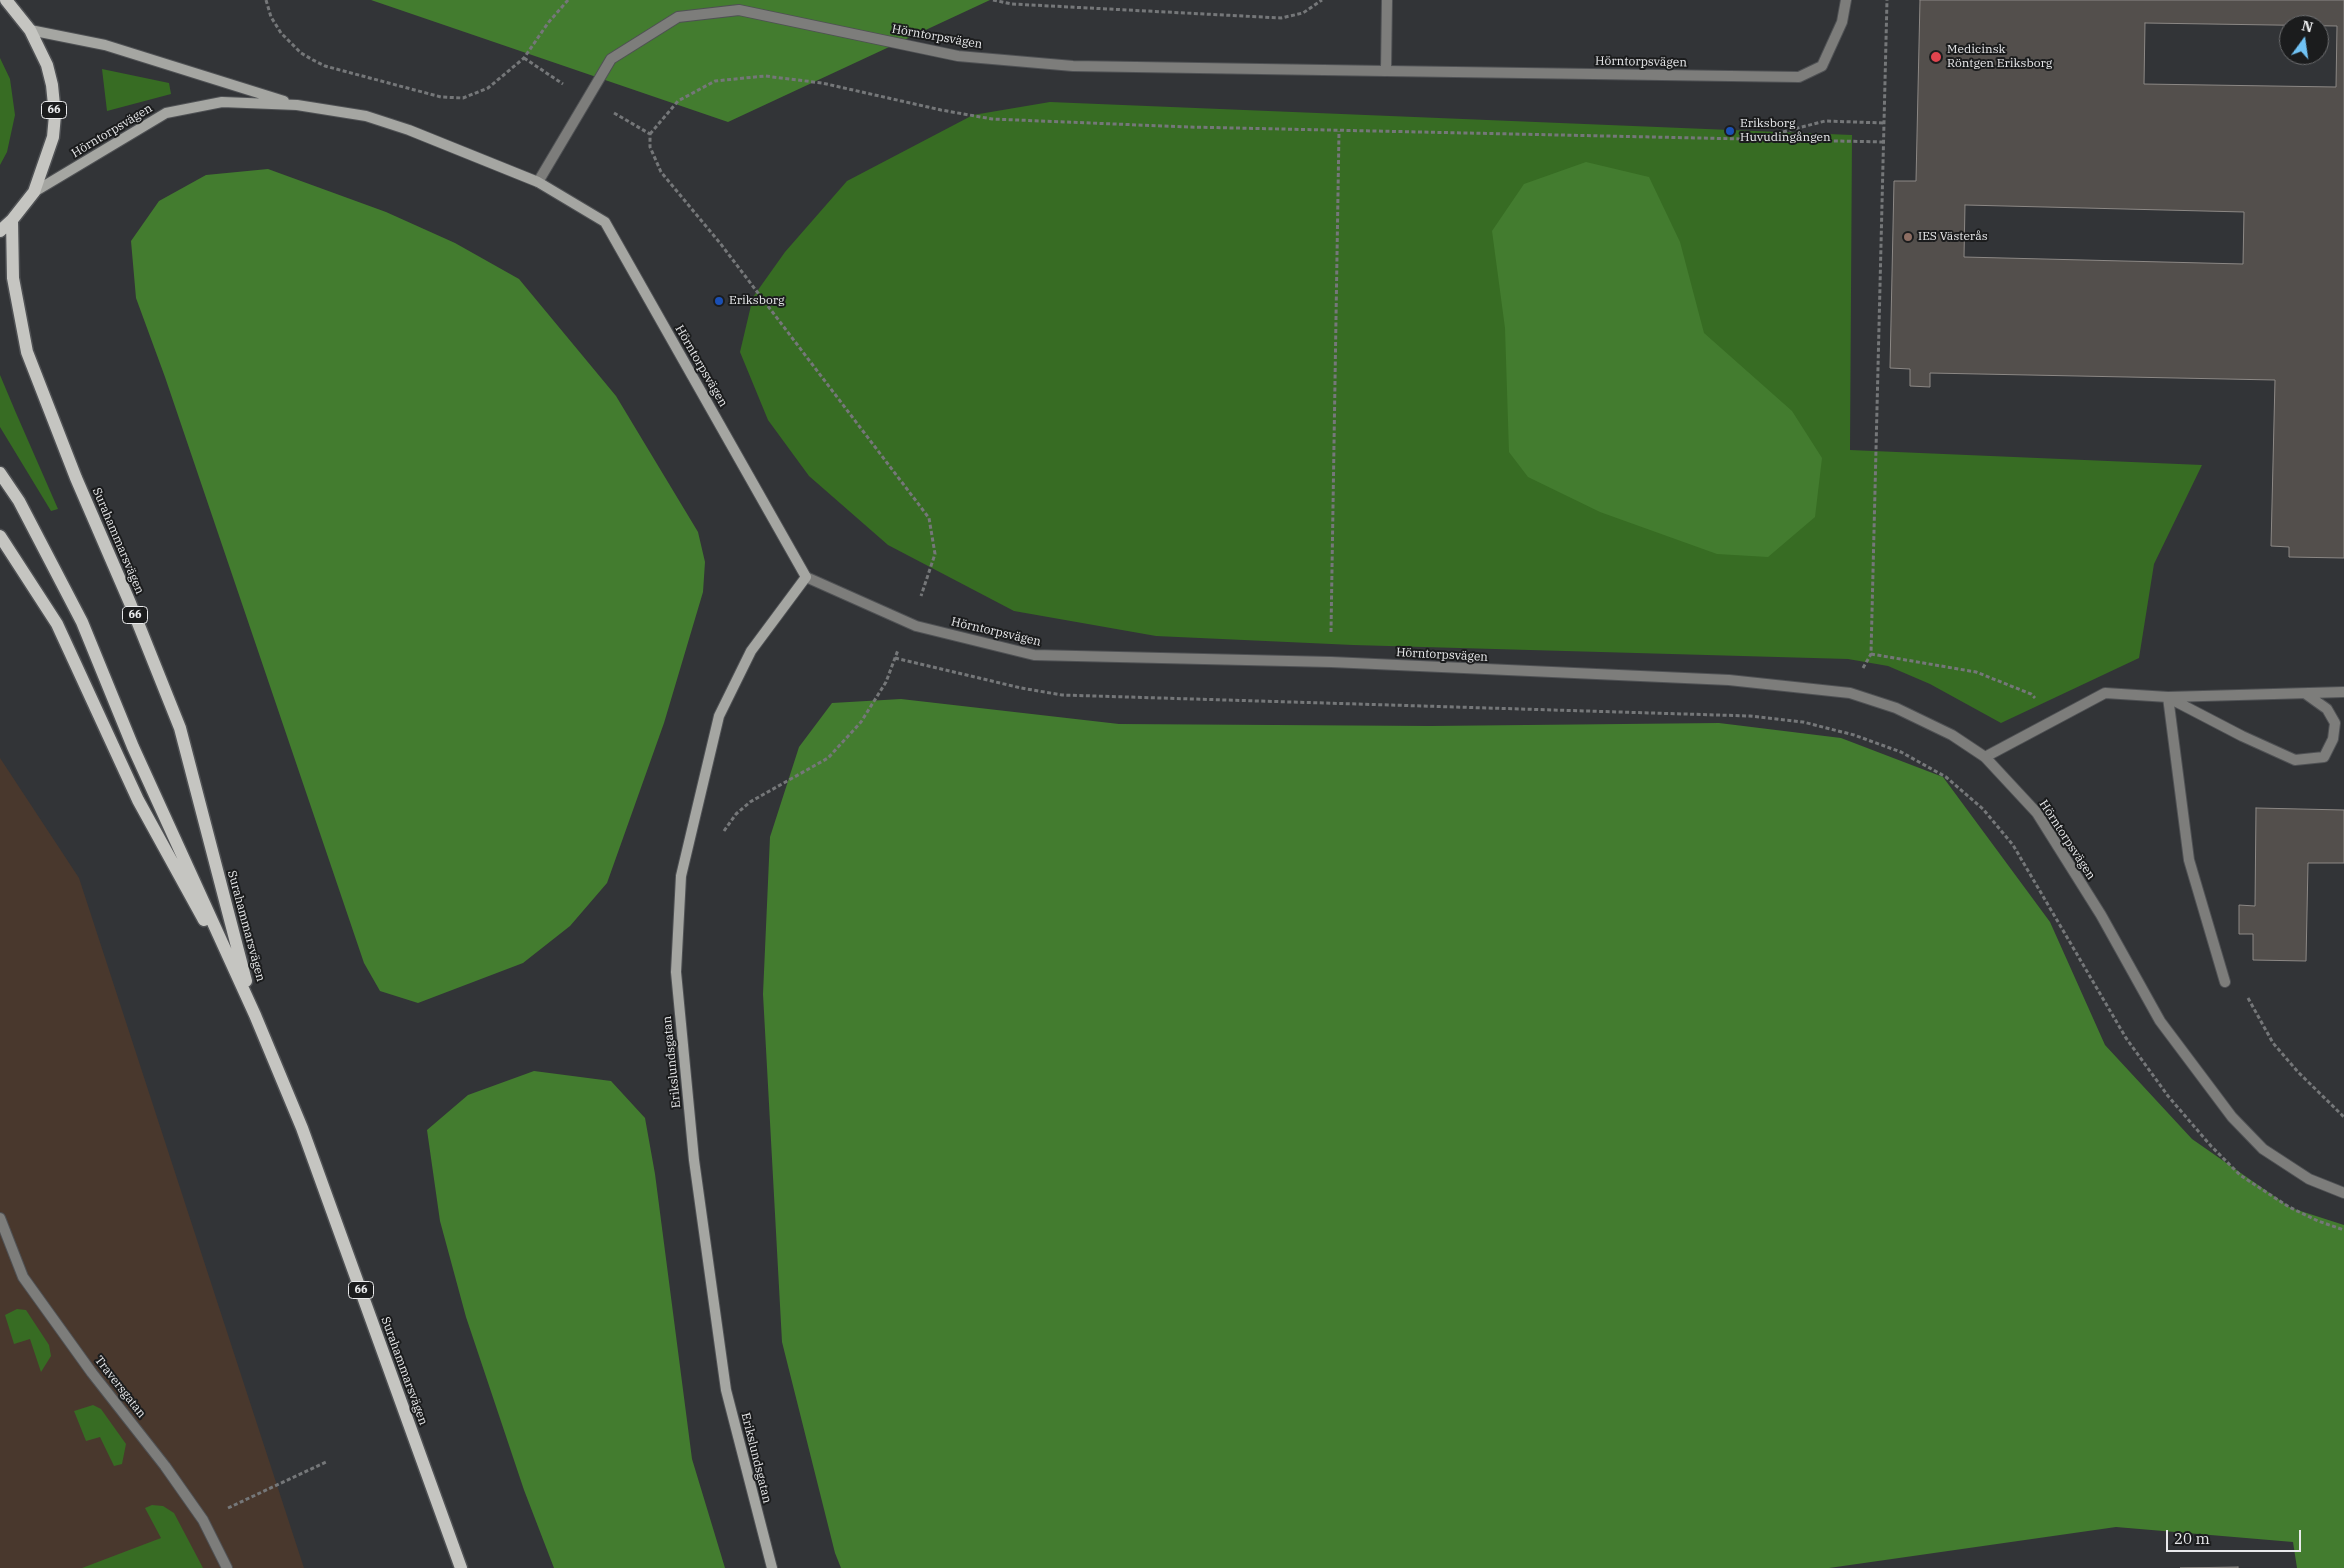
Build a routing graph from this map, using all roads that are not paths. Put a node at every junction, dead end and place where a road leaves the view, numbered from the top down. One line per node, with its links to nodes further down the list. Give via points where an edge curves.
1 (6, 0): 4 (main road, 66)
2 (1387, 0): 5 (street)
3 (1846, 0): 5 (street, Hörntorpsvägen, via 1842,22 1822,66 1799,77)
4 (30, 30): 6 (street, Hörntorpsvägen, via 105,45); 8 (main road, 66, via 47,65 55,115 53,137)
5 (1386, 71): 7 (street, Hörntorpsvägen, via 1072,66 958,56 739,10 678,17 612,59)
6 (297, 105): 7 (street, Hörntorpsvägen, via 366,116); 8 (street, Hörntorpsvägen, via 222,102 166,114)
7 (538, 182): 13 (street, Hörntorpsvägen, via 605,222)
8 (34, 192): 9 (main road, 66)
9 (12, 220): 10 (main road, 66); 19 (main road, Surahammarsvägen / 66, via 13,278 27,352 180,728)
10 (0, 231)
11 (0, 473): 19 (main road, Surahammarsvägen / 66, via 19,502 82,622 133,747)
12 (0, 536): 19 (main road, via 58,624 138,800)
13 (806, 577): 17 (street, Hörntorpsvägen, via 908,622 1034,655 1331,662 1729,680 1850,693 1896,708 1952,735); 24 (street, Erikslundsgatan, via 751,651 720,716 681,876 676,972 694,1160 726,1390)
14 (2344, 692): 15 (street)
15 (2306, 694): 16 (street); 16 (street, via 2327,709 2335,723 2333,738 2324,757 2295,760)
16 (2168, 697): 17 (street, via 2105,693); 18 (street, via 2189,860)
17 (1985, 756): 20 (street, Hörntorpsvägen, via 2037,813 2101,915 2160,1020 2232,1117 2278,1159 2309,1179)
18 (2225, 982)
19 (255, 1015): 23 (main road, Surahammarsvägen / 66, via 302,1128)
20 (2344, 1193)
21 (0, 1218): 22 (street, Traversgatan, via 23,1278 203,1520)
22 (227, 1568)
23 (461, 1568)
24 (772, 1568)

